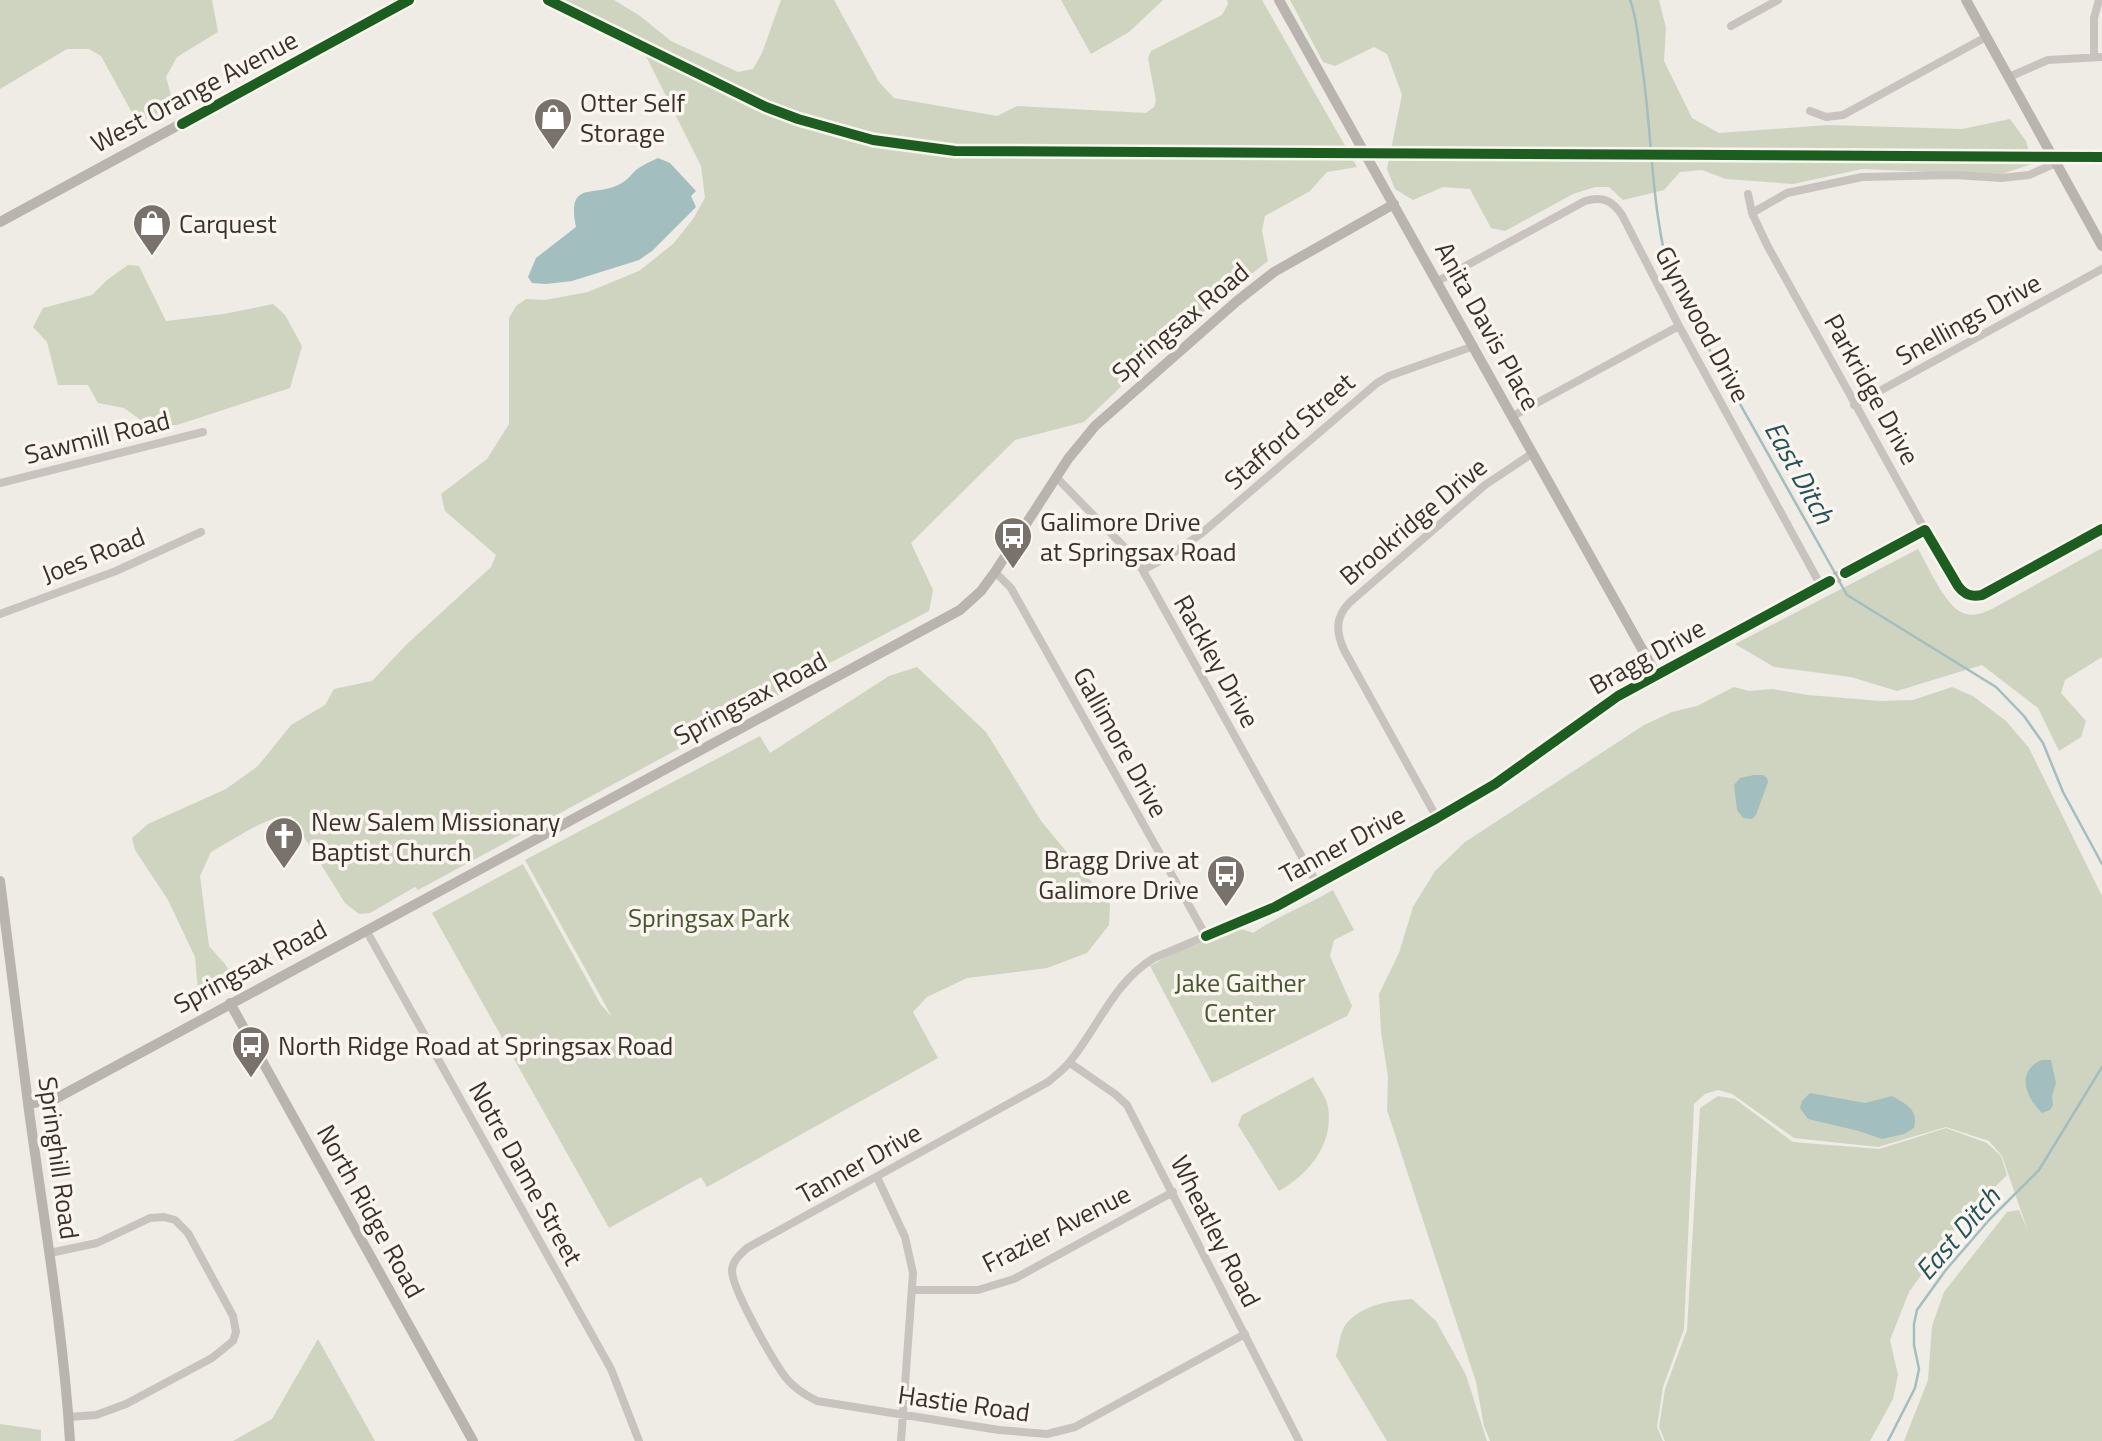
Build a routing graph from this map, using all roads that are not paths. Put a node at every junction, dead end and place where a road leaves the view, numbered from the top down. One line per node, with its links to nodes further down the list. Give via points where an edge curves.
1 (410, 0): 15 (street, West Orange Avenue)
2 (1279, 0): 13 (street, Anita Davis Place)
3 (1778, 0): 6 (street)
4 (1966, 0): 7 (street)
5 (2099, 0): 8 (street, via 2094,18)
6 (1731, 26)
7 (1986, 37): 9 (street); 10 (street, via 1843,115 1826,117)
8 (2098, 57): 9 (street, via 2048,60)
9 (2009, 78): 11 (street)
10 (1810, 111)
11 (2056, 163): 14 (street, via 2029,175 2001,178 1862,177 1787,193); 16 (street)
12 (1748, 194): 14 (street, Parkridge Drive)
13 (1394, 204): 18 (street, Anita Davis Place); 25 (street, Springsax Road, via 1302,255 1237,301 1096,426)
14 (1752, 213): 21 (street, Parkridge Drive)
15 (0, 222)
16 (2102, 246)
17 (2102, 269): 21 (street, Snellings Drive)
18 (1438, 281): 19 (street, Glynwood Drive, via 1585,201 1602,198 1622,215); 20 (street, Anita Davis Place)
19 (1679, 326): 22 (street); 32 (street, Glynwood Drive)
20 (1474, 346): 22 (street, Anita Davis Place); 30 (street, Stafford Street, via 1377,383 1202,533)
21 (1854, 405): 28 (street, Parkridge Drive)
22 (1513, 416): 24 (street, Anita Davis Place)
23 (203, 432): 26 (street, Sawmill Road)
24 (1533, 453): 34 (street, Anita Davis Place); 36 (street, Brookridge Drive, via 1485,485 1349,603 1339,617 1340,642)
25 (1056, 477): 30 (street, Rackley Drive); 31 (street, Springsax Road)
26 (0, 483)
27 (2102, 529): 28 (street, Parkridge Drive, via 1982,595 1971,596 1962,592)
28 (1924, 530): 32 (street, Bragg Drive)
29 (201, 532): 33 (street, Joes Road, via 116,571)
30 (1143, 570): 38 (street, Rackley Drive)
31 (995, 572): 39 (street, Springsax Road, via 972,600 933,626); 40 (street, Gallimore Drive, via 1011,587)
32 (1825, 583): 34 (street, Bragg Drive)
33 (0, 614)
34 (1657, 674): 35 (street, Bragg Drive, via 1595,710)
35 (1495, 784): 36 (street, Tanner Drive)
36 (1437, 818): 38 (street, Tanner Drive)
37 (0, 881): 43 (street, Springhill Road)
38 (1317, 884): 40 (street, Tanner Drive)
39 (366, 930): 41 (street, Springsax Road); 54 (street, Notre Dame Street, via 611,1369)
40 (1206, 936): 42 (street, Tanner Drive, via 1139,967)
41 (229, 1003): 43 (street, Springsax Road, via 55,1099); 53 (street, North Ridge Road)
42 (1070, 1063): 44 (street, Tanner Drive, via 1040,1087); 45 (street, Wheatley Road, via 1127,1105)
43 (28, 1104): 46 (street, Springhill Road)
44 (877, 1177): 47 (street, Tanner Drive, via 747,1248); 48 (street, via 905,1237)
45 (1172, 1192): 48 (street, Frazier Avenue, via 1014,1279 978,1290); 49 (street, Wheatley Road)
46 (50, 1253): 51 (street, Springhill Road); 51 (street, via 96,1243 150,1218 175,1220 188,1233 236,1325 233,1341 212,1358 109,1412)
47 (732, 1269): 50 (street, Hastie Road, via 735,1288 779,1367 802,1394 817,1401)
48 (914, 1290): 50 (street)
49 (1245, 1334): 50 (street, Hastie Road, via 1065,1430 1037,1434); 56 (street, Wheatley Road)
50 (903, 1416): 55 (street)
51 (69, 1417): 52 (street, Springhill Road)
52 (70, 1441)
53 (473, 1441)
54 (639, 1441)
55 (901, 1441)
56 (1299, 1441)

